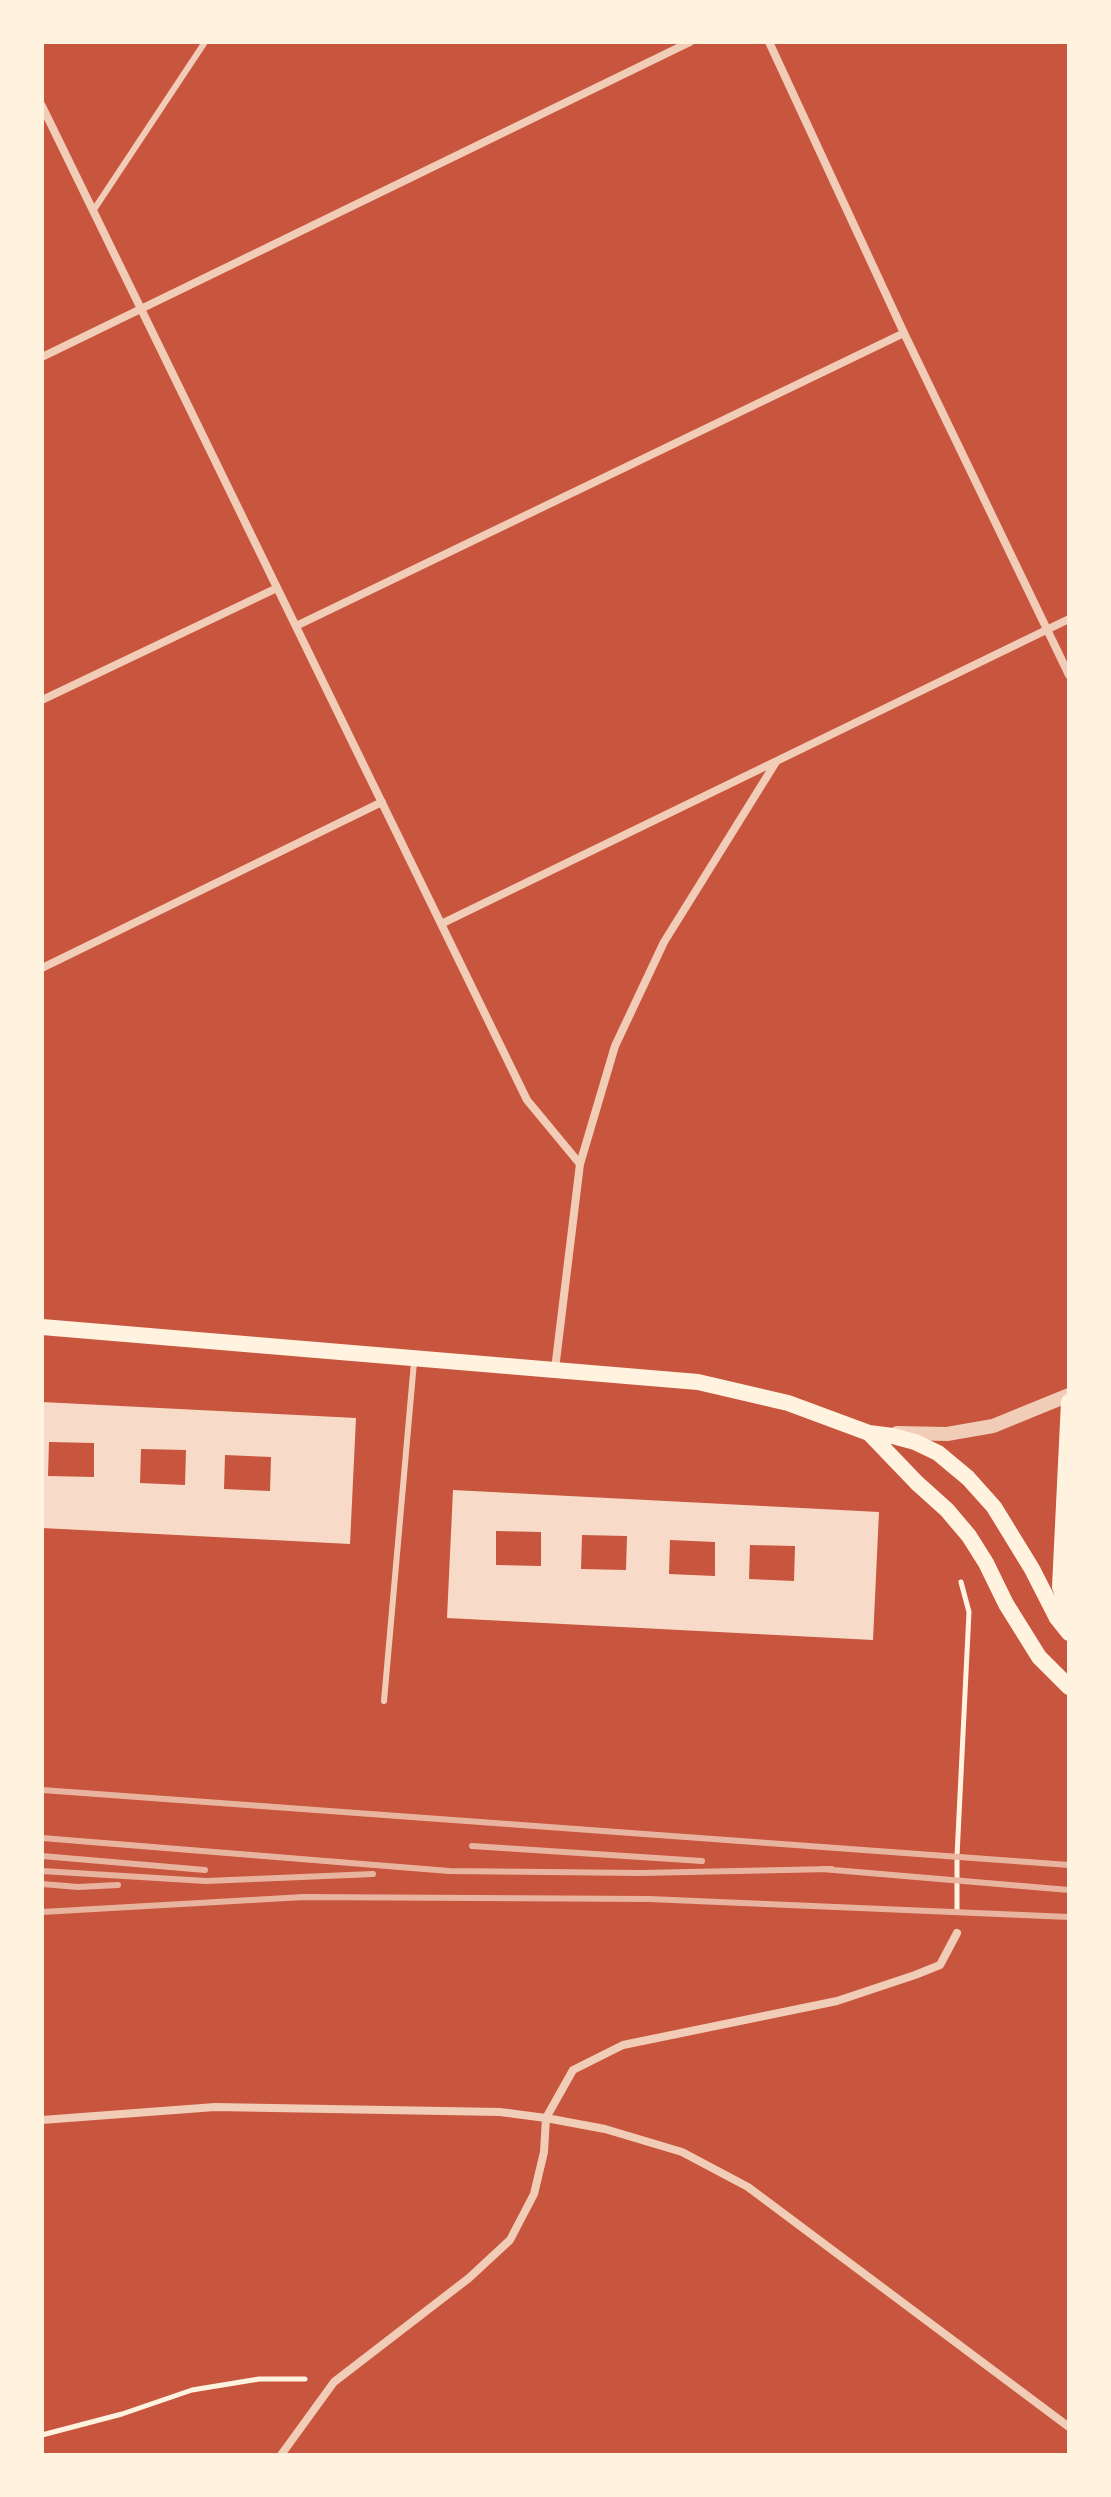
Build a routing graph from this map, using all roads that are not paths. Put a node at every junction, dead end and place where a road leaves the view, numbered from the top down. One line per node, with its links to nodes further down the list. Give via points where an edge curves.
1 (205, 42): 5 (lane)
2 (690, 42): 6 (street)
3 (769, 42): 7 (street)
4 (42, 106): 5 (street)
5 (93, 211): 6 (street)
6 (141, 309): 8 (street); 9 (street)
7 (904, 333): 11 (street); 12 (street)
8 (42, 357)
9 (277, 588): 11 (street); 14 (street)
10 (1069, 619): 12 (street)
11 (296, 626): 16 (street)
12 (1047, 629): 13 (street); 15 (street)
13 (1069, 675)
14 (42, 700)
15 (776, 761): 17 (street); 19 (street, via 664,942 615,1046)
16 (382, 802): 17 (street); 18 (street)
17 (441, 924): 19 (street, via 527,1100)
18 (42, 968)
19 (580, 1164): 22 (street)
20 (42, 1327): 21 (main road)
21 (414, 1358): 22 (main road); 29 (lane)
22 (555, 1369): 25 (main road, via 743,1391)
23 (1069, 1395): 25 (street, via 993,1426 947,1434)
24 (1069, 1402): 26 (main road, via 1060,1587)
25 (869, 1433): 27 (main road, via 915,1442 968,1478 994,1507); 28 (main road, via 969,1536 1039,1657)
26 (1069, 1611)
27 (1069, 1633)
28 (1069, 1687)
29 (384, 1701)
30 (957, 1933): 31 (street, via 940,1965 915,1975 837,2001 623,2045 573,2070)
31 (546, 2118): 32 (street, via 500,2112 215,2107); 33 (street, via 682,2152 748,2187); 34 (street, via 534,2194 510,2240 334,2382)
32 (42, 2120)
33 (1069, 2427)
34 (281, 2455)

